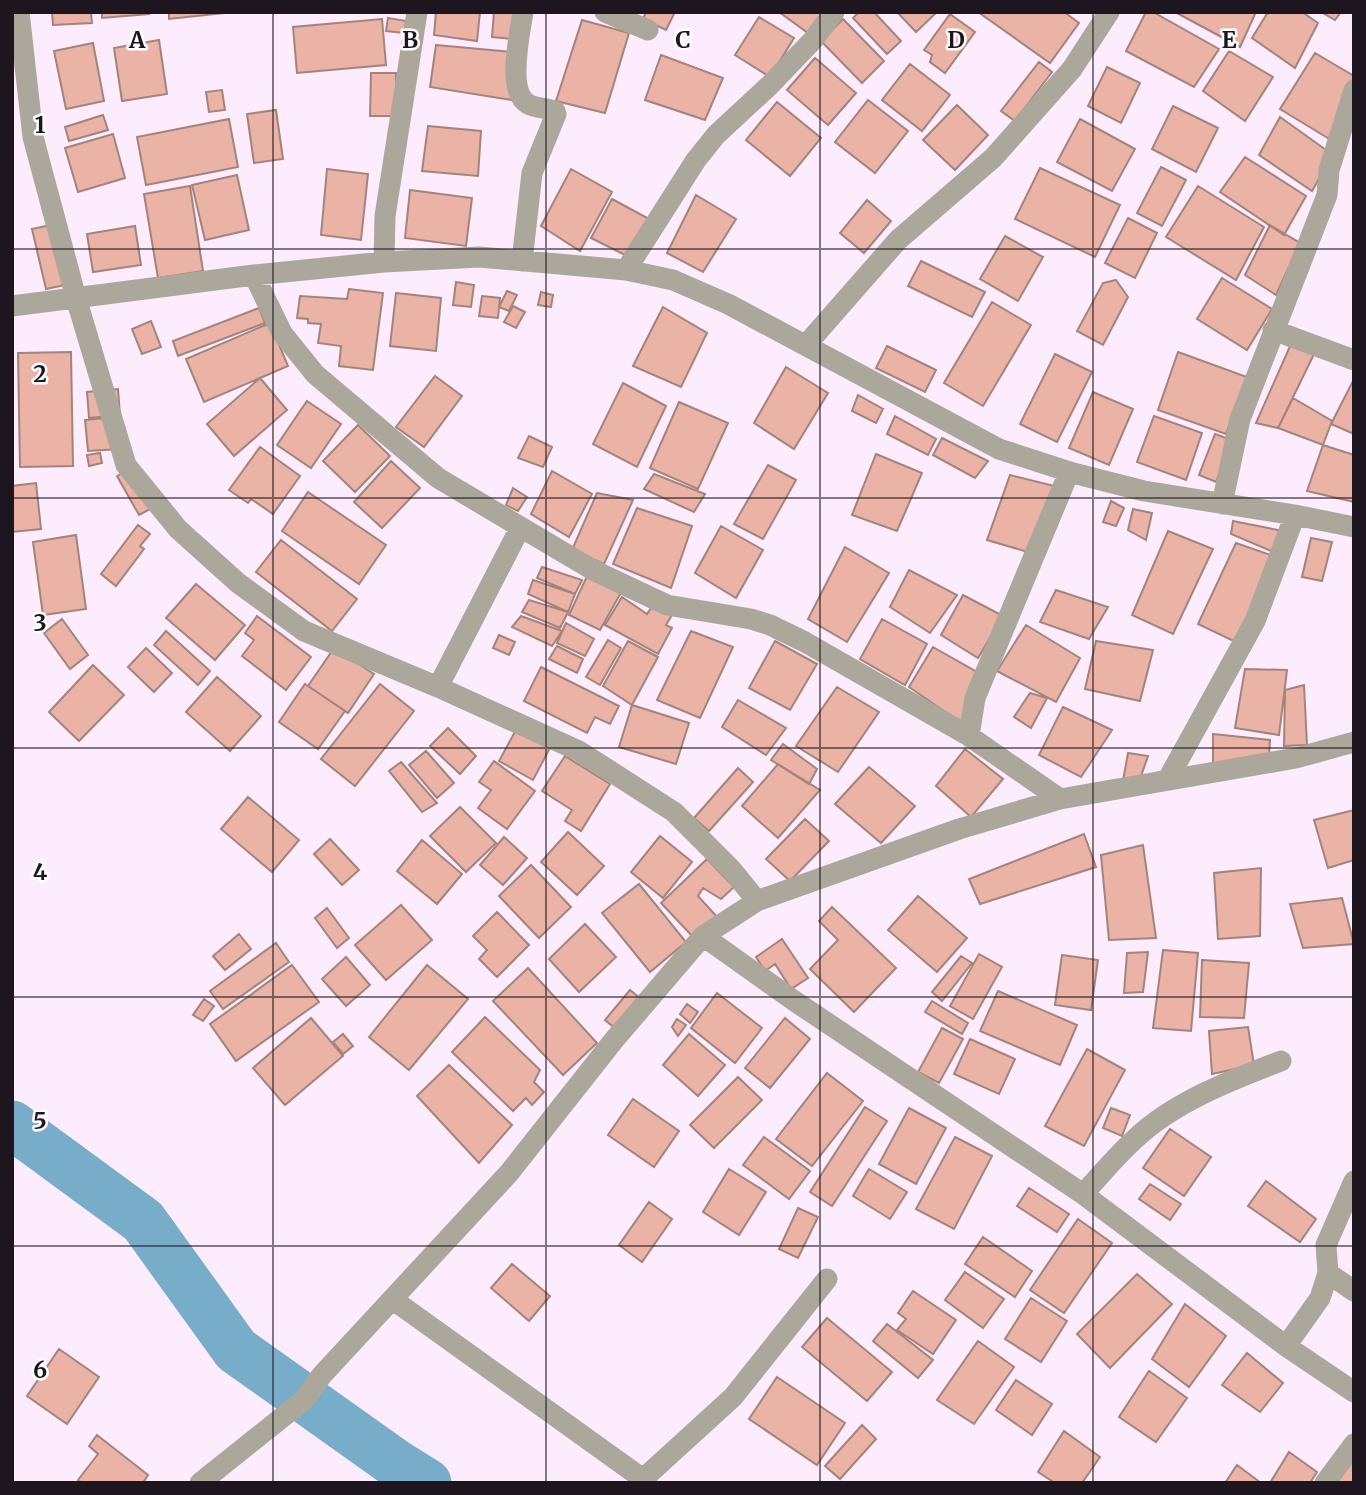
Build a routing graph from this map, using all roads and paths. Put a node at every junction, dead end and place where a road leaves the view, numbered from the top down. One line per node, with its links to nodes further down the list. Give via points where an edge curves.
1 (19, 12): 13 (street, via 33,137)
2 (417, 12): 10 (street, via 385,216)
3 (523, 12): 9 (street, via 515,78 519,95 528,104 556,114 532,173)
4 (605, 12): 7 (street)
5 (834, 12): 11 (street, via 779,76 702,151)
6 (1109, 12): 16 (street, via 1072,68 993,158 898,240)
7 (648, 30)
8 (1354, 90): 15 (street, via 1329,170 1327,195)
9 (522, 261): 10 (street, via 479,257); 11 (street)
10 (384, 262): 12 (street)
11 (626, 270): 16 (street, via 673,280)
12 (254, 275): 13 (street); 22 (street, via 282,333 314,374 438,478)
13 (76, 298): 14 (street); 23 (street, via 126,466 178,529 238,583 304,631)
14 (12, 306)
15 (1273, 330): 17 (street); 19 (street, via 1240,419)
16 (806, 345): 18 (street, via 999,449)
17 (1354, 360)
18 (1069, 472): 19 (street, via 1144,491); 24 (street, via 975,698)
19 (1223, 503): 20 (street)
20 (1295, 515): 21 (street); 26 (street, via 1255,621)
21 (1354, 527)
22 (520, 528): 23 (street); 24 (street, via 667,605 770,625)
23 (438, 687): 28 (street, via 579,751 674,811)
24 (969, 736): 27 (street)
25 (1354, 742): 26 (street, via 1296,758)
26 (1168, 779): 27 (street)
27 (1060, 799): 28 (street, via 959,828)
28 (757, 901): 29 (street)
29 (703, 936): 32 (street); 36 (street, via 509,1173)
30 (1281, 1061): 32 (street, via 1229,1081 1158,1120)
31 (1354, 1181): 33 (street, via 1325,1245)
32 (1083, 1194): 37 (street)
33 (1328, 1273): 35 (street); 37 (street, via 1320,1298)
34 (827, 1279): 36 (street, via 733,1398 643,1479)
35 (1354, 1290)
36 (392, 1299): 40 (street, via 304,1400)
37 (1286, 1346): 38 (street)
38 (1354, 1392)
39 (1354, 1444): 41 (street)
40 (200, 1483)
41 (1325, 1483)

